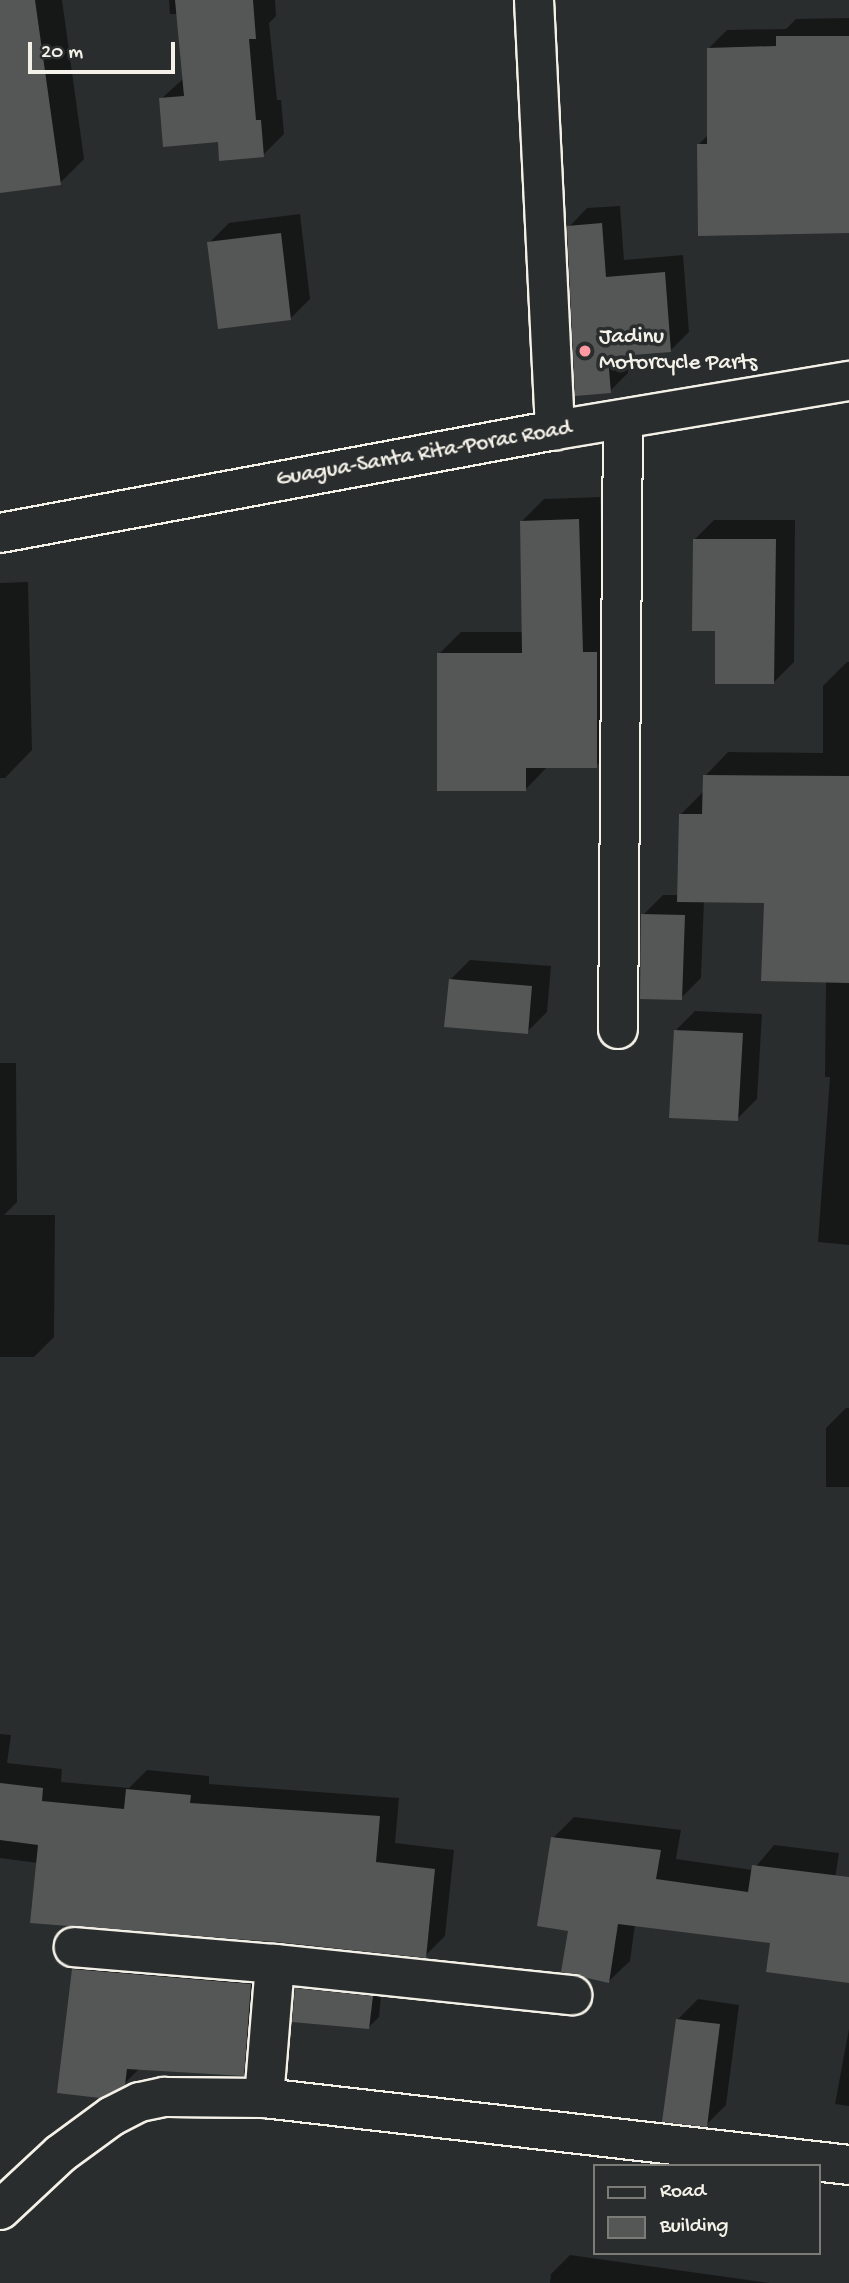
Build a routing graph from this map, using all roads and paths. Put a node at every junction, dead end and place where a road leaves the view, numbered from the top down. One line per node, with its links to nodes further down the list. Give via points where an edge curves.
1 (534, 0): 4 (street)
2 (849, 381): 3 (street, Guagua-Santa Rita-Porac Road)
3 (623, 420): 4 (street, Guagua-Santa Rita-Porac Road); 6 (street)
4 (555, 430): 5 (street, Guagua-Santa Rita-Porac Road)
5 (0, 533)
6 (618, 1029)
7 (74, 1947): 8 (street)
8 (275, 1964): 9 (street); 10 (street)
9 (572, 1995)
10 (264, 2098): 11 (street, via 163,2097 140,2102 112,2116); 12 (street)
11 (60, 2154): 13 (street); 14 (street)
12 (849, 2165)
13 (0, 2171)
14 (0, 2210)

